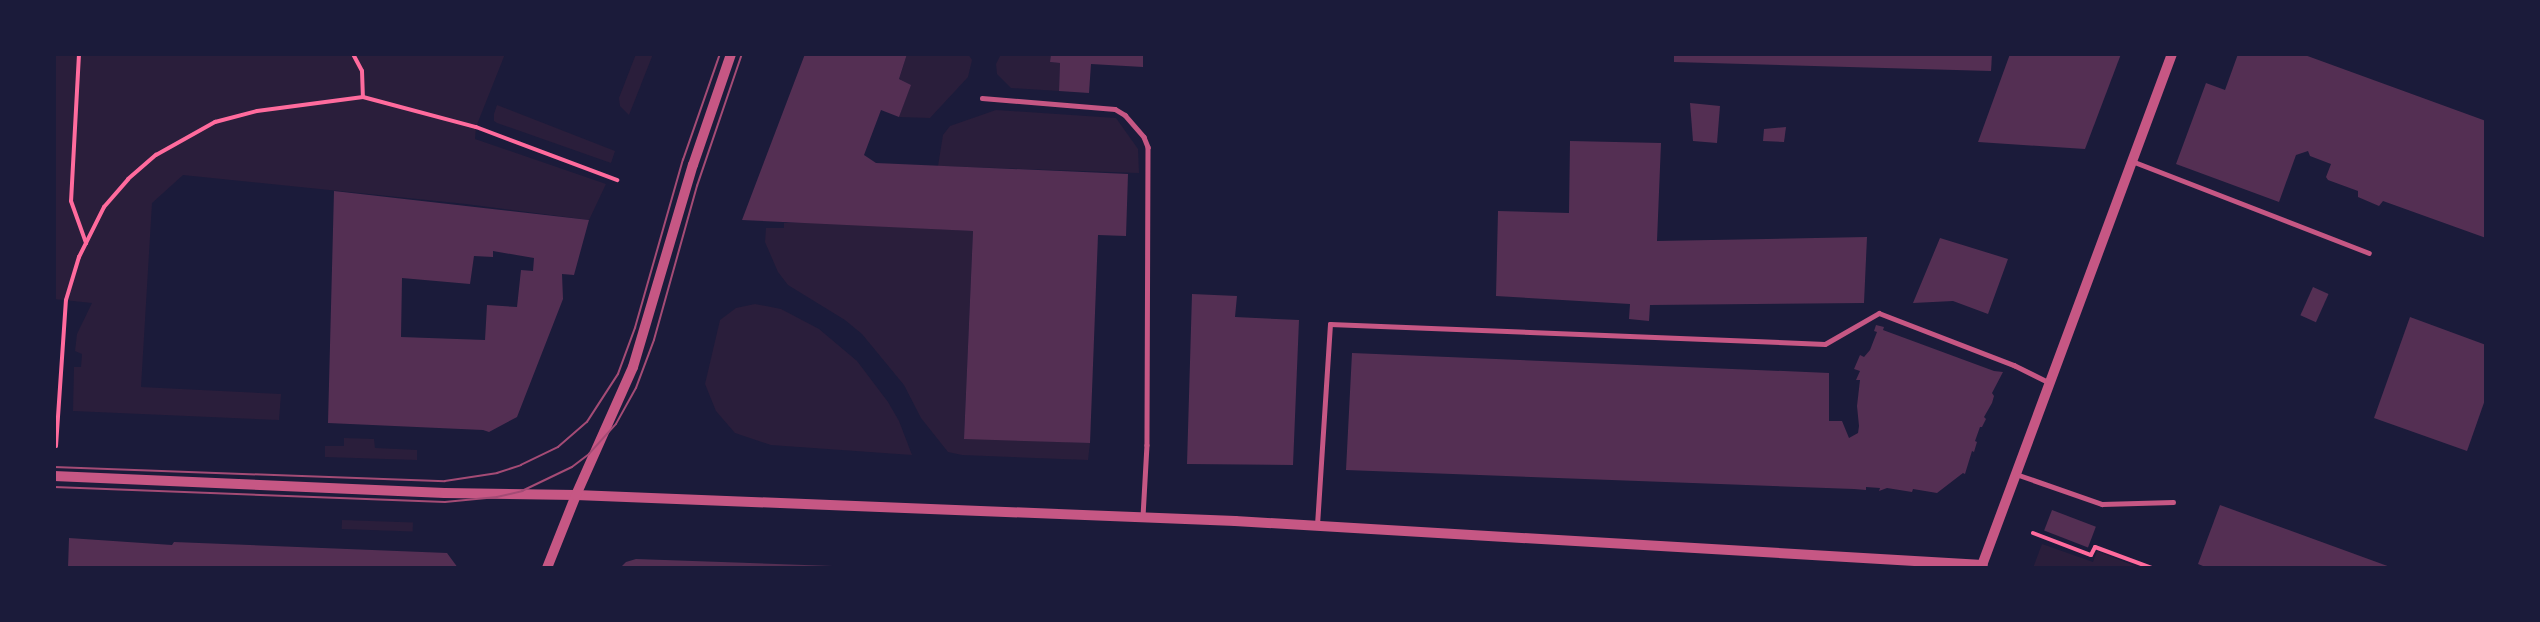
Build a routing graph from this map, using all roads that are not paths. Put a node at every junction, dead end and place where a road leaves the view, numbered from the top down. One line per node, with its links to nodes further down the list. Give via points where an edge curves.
1 (731, 54): 9 (street, via 693,165 633,367)
2 (2172, 54): 4 (street)
3 (982, 98): 11 (lane, via 1115,109 1125,114 1148,147 1147,445)
4 (2132, 161): 5 (lane); 6 (street)
5 (2369, 253)
6 (2050, 383): 7 (street); 12 (lane, via 2014,365 1879,313 1825,344 1330,324)
7 (2016, 474): 10 (lane, via 2102,504); 13 (street)
8 (54, 476): 9 (street)
9 (576, 495): 11 (street); 14 (street)
10 (2173, 502)
11 (1143, 517): 12 (street)
12 (1317, 525): 13 (street)
13 (1982, 566)
14 (547, 568)

